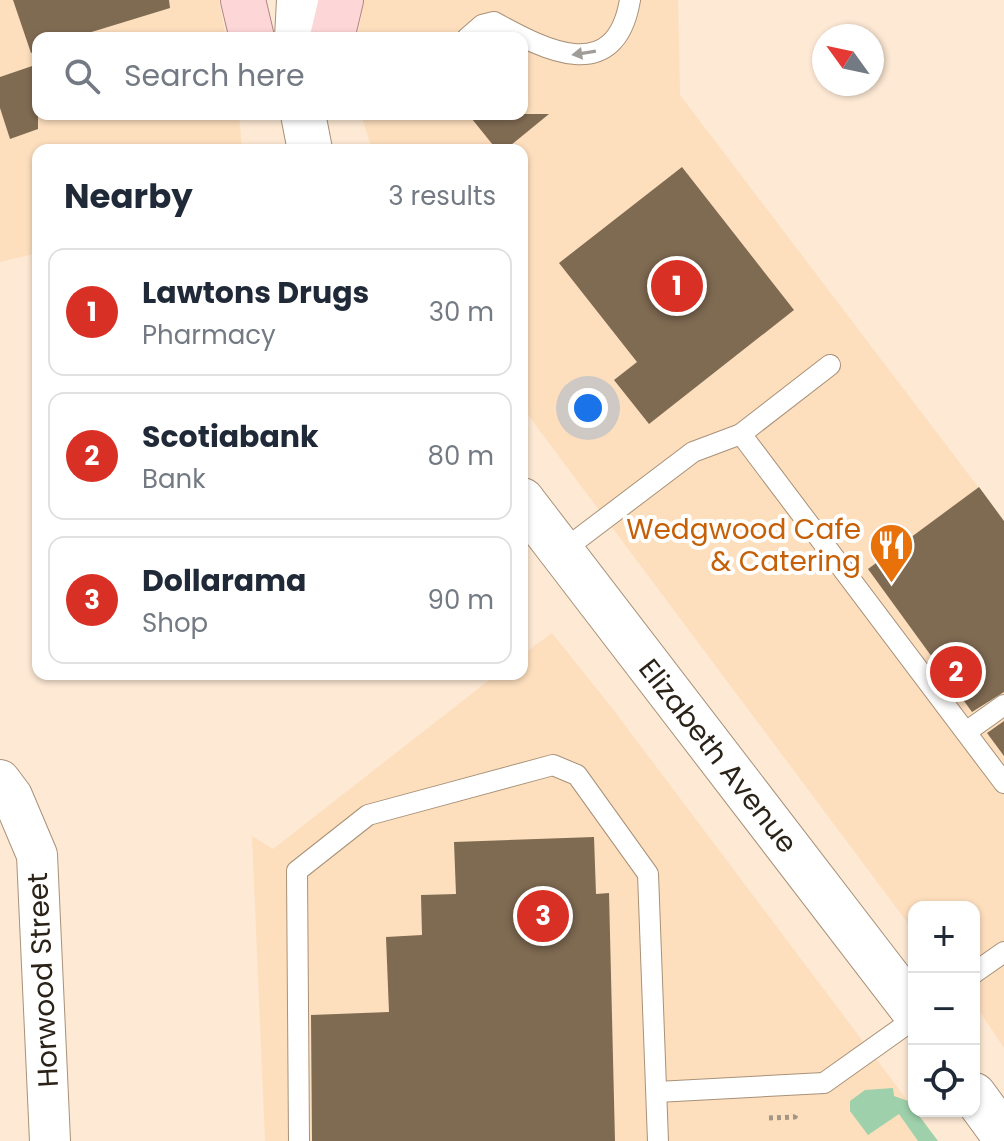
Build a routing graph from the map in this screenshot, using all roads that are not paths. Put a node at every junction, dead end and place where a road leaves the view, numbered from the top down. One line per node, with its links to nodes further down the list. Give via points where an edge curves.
1 (243, 0): 5 (main road)
2 (299, 0): 6 (main road)
3 (341, 0): 7 (main road)
4 (630, 0): 10 (lane, one-way to 10, via 623,26 611,43 590,55 562,54)
5 (251, 32)
6 (297, 32)
7 (333, 32)
8 (474, 32): 9 (lane, one-way to 8, via 494,22)
9 (515, 32)
10 (528, 38)
11 (304, 120): 12 (main road)
12 (309, 144)
13 (830, 365): 14 (lane)
14 (741, 434): 16 (lane, via 693,452); 18 (lane)
15 (528, 508): 16 (main road, Elizabeth Avenue)
16 (561, 552): 23 (main road, Elizabeth Avenue)
17 (1004, 705): 18 (lane)
18 (966, 732): 20 (lane)
19 (0, 780): 28 (street, Horwood Street, via 37,855)
20 (1004, 783)
21 (1004, 952): 22 (lane)
22 (980, 969)
23 (908, 1003)
24 (908, 1023): 25 (lane, via 824,1083)
25 (657, 1092): 29 (lane, via 648,874 577,775 553,765 368,815 297,871); 30 (lane)
26 (980, 1103): 27 (main road)
27 (1004, 1136)
28 (50, 1141)
29 (299, 1141)
30 (658, 1141)

